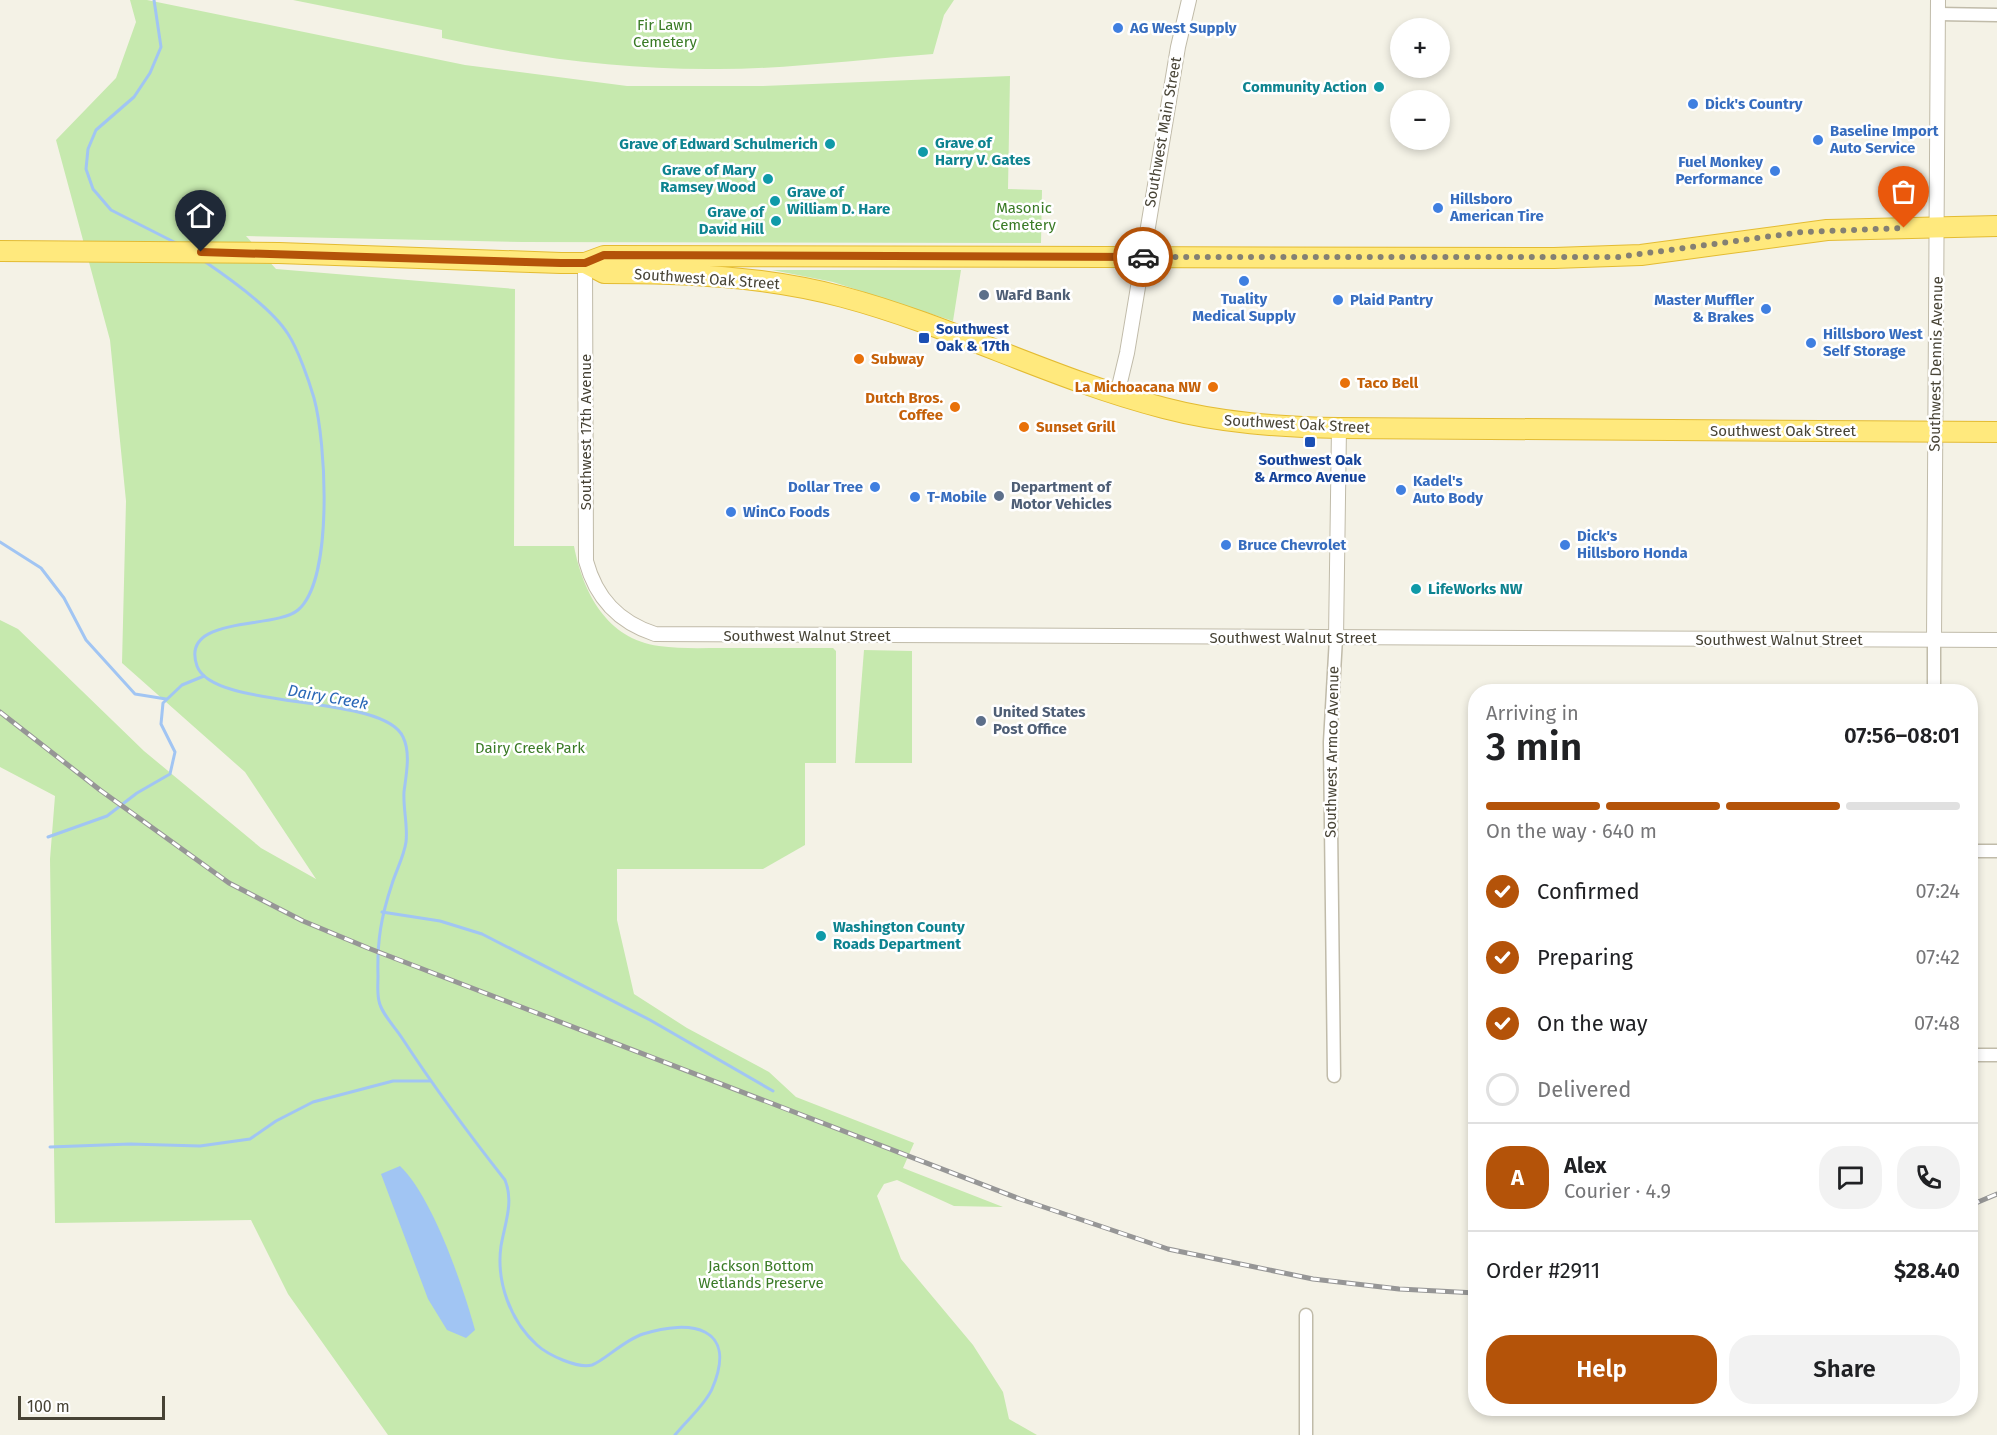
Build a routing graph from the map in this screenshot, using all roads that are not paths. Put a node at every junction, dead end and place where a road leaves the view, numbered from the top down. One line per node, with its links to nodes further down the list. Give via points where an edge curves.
1 (1189, 0): 7 (street, Southwest Main Street)
2 (1938, 7): 3 (street); 5 (street, Southwest Dennis Avenue)
3 (1997, 15)
4 (1997, 226): 5 (highway)
5 (1937, 227): 7 (highway, via 1802,232 1618,257); 11 (street, Southwest Dennis Avenue)
6 (0, 251): 8 (highway, via 279,253)
7 (1143, 257): 8 (highway, via 604,255); 9 (street, Southwest Main Street)
8 (585, 263): 9 (highway, Southwest Oak Street, via 604,273 738,279 842,297); 13 (street, Southwest 17th Avenue, via 586,551 590,576)
9 (1117, 395): 10 (highway, Southwest Oak Street, via 1215,419)
10 (1339, 428): 11 (highway, Southwest Oak Street); 14 (street, Southwest Armco Avenue)
11 (1935, 432): 12 (highway, Southwest Oak Street); 15 (street, Southwest Dennis Avenue)
12 (1997, 432)
13 (602, 598): 14 (street, Southwest Walnut Street, via 620,617 638,627 676,636)
14 (1336, 638): 15 (street, Southwest Walnut Street); 22 (street, Southwest Armco Avenue, via 1330,742)
15 (1934, 640): 16 (street, Southwest Walnut Street); 17 (street, Southwest Dennis Avenue)
16 (1997, 640)
17 (1934, 684)
18 (1978, 851): 19 (street)
19 (1997, 851)
20 (1978, 1055): 21 (street)
21 (1997, 1055)
22 (1334, 1076)
23 (1306, 1315): 24 (street)
24 (1306, 1435)

